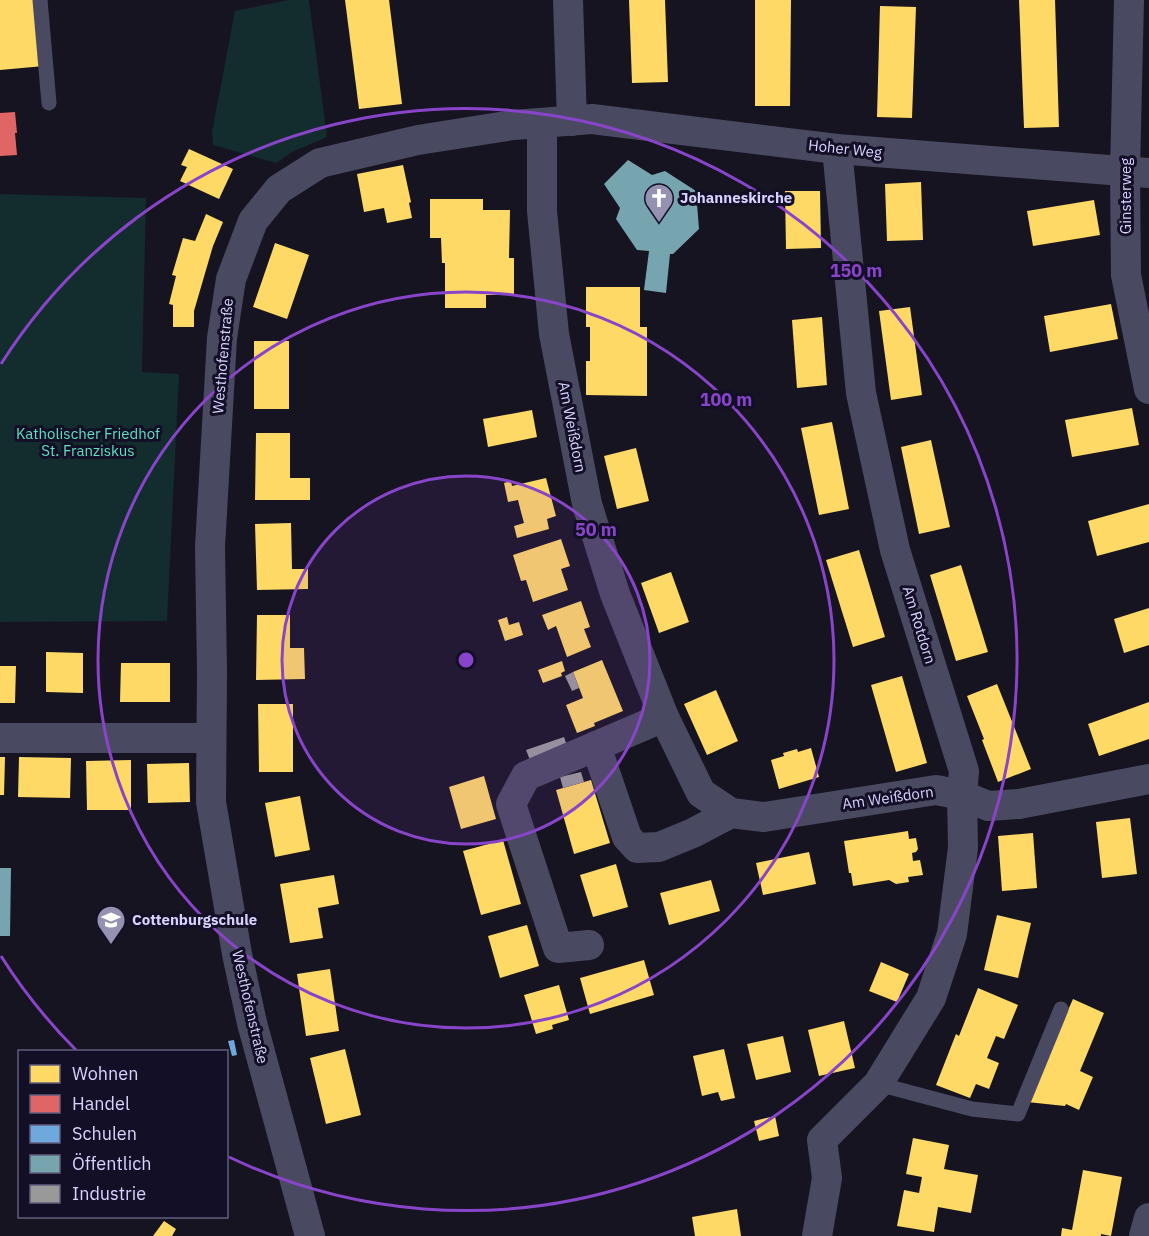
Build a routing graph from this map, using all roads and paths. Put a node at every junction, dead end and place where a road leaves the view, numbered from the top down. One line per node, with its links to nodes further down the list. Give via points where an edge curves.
1 (40, 0): 4 (lane)
2 (568, 0): 5 (street)
3 (1129, 0): 8 (street, Ginsterweg)
4 (49, 103)
5 (572, 121): 6 (street, Hoher Weg); 7 (street, Hoher Weg, via 592,119)
6 (542, 124): 10 (street, Am Weißdorn, via 542,211 554,334 587,504 615,594); 12 (street, Westhofenstraße, via 418,140 320,163 279,189 253,221 231,279 222,338 210,547)
7 (837, 149): 8 (street, Hoher Weg); 15 (street, Am Rotdorn, via 861,393 895,550 964,771)
8 (1137, 172): 9 (street, Ginsterweg, via 1126,275)
9 (1149, 389)
10 (664, 717): 13 (street); 16 (street, Am Weißdorn, via 701,793)
11 (0, 738): 12 (street)
12 (211, 738): 21 (street, Westhofenstraße, via 211,802 237,954 263,1068)
13 (596, 746): 16 (street, via 627,837 637,848 659,847); 17 (street, via 526,776 511,804 558,948)
14 (1149, 779): 15 (street, Am Weißdorn, via 1019,804 988,806)
15 (962, 795): 16 (street, Am Weißdorn, via 936,790 764,817); 19 (street, Am Rotdorn, via 963,848 952,934 931,998)
16 (731, 813)
17 (589, 945)
18 (1061, 1009): 19 (lane, via 1017,1114 972,1109)
19 (878, 1083): 22 (street, Am Rotdorn, via 822,1140 827,1178)
20 (1149, 1218): 23 (street)
21 (310, 1236)
22 (817, 1236)
23 (1144, 1236)

